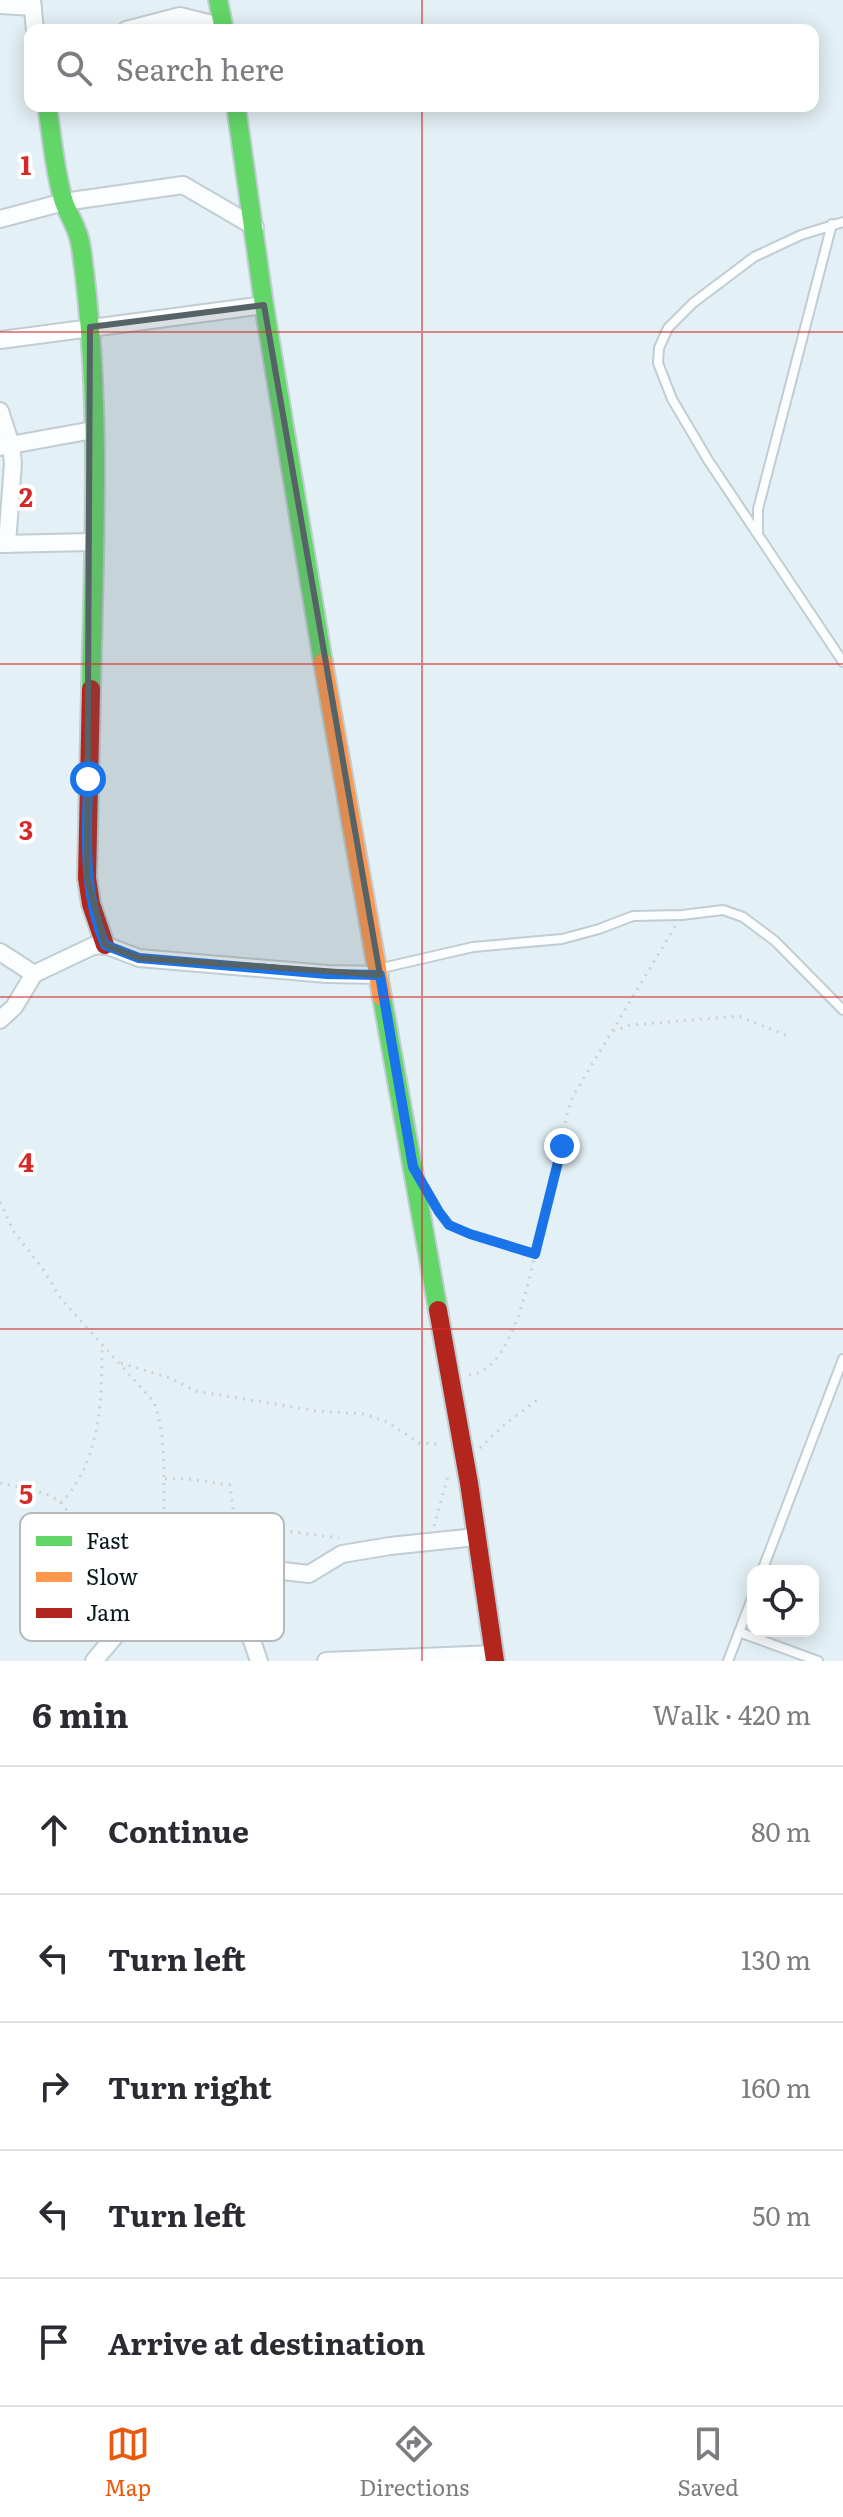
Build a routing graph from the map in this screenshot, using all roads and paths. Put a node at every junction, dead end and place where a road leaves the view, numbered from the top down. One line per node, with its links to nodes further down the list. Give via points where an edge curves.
1 (218, 0): 7 (street)
2 (32, 4): 3 (street); 4 (street)
3 (0, 5)
4 (34, 24)
5 (149, 24): 6 (street, via 180,16)
6 (209, 24)
7 (223, 24)
8 (48, 112): 10 (street)
9 (237, 112): 14 (street)
10 (64, 202): 11 (street); 14 (street, via 183,185); 16 (street, via 81,243)
11 (0, 219)
12 (843, 222): 13 (lane)
13 (832, 224): 21 (lane, via 758,509); 21 (lane, via 754,257 693,303 668,328 659,348 660,371 672,399)
14 (255, 227): 15 (street)
15 (264, 305): 16 (street); 28 (street)
16 (90, 327): 17 (street); 19 (street)
17 (0, 340)
18 (0, 411): 20 (street)
19 (93, 430): 20 (street); 22 (street)
20 (6, 446): 23 (street, via 13,463)
21 (758, 536): 24 (lane)
22 (92, 542): 23 (street); 26 (street, via 87,878)
23 (4, 544)
24 (843, 662)
25 (682, 915): 28 (lane, via 633,916 562,939 473,947); 30 (lane, via 723,910 743,917 789,954); 32 (path)
26 (105, 945): 28 (street, via 139,958 327,974); 29 (street)
27 (0, 952): 29 (street)
28 (379, 972): 40 (street)
29 (34, 974): 31 (street)
30 (843, 1010)
31 (0, 1020)
32 (613, 1031): 33 (path, via 739,1016); 36 (path, via 567,1109 559,1165)
33 (788, 1036)
34 (0, 1202): 37 (path, via 14,1232 61,1299)
35 (439, 1212): 36 (path, via 455,1228)
36 (535, 1254): 40 (path, via 518,1320 501,1350 481,1372)
37 (102, 1347): 39 (path); 46 (path, via 95,1434 82,1474)
38 (843, 1359): 54 (lane)
39 (117, 1362): 42 (path, via 196,1391 364,1414 419,1443 448,1442); 44 (path, via 154,1402 161,1422)
40 (450, 1377): 42 (street)
41 (537, 1400): 43 (path)
42 (459, 1429): 43 (street)
43 (464, 1457): 51 (street); 53 (path, via 446,1480)
44 (165, 1479): 48 (path); 49 (path, via 230,1485)
45 (0, 1483): 46 (path)
46 (61, 1503): 47 (path)
47 (66, 1513)
48 (167, 1513)
49 (234, 1513)
50 (284, 1530): 52 (path)
51 (476, 1537): 53 (street); 60 (street)
52 (349, 1539)
53 (430, 1542): 55 (street, via 342,1554 309,1574)
54 (764, 1565)
55 (284, 1571)
56 (747, 1611): 57 (lane)
57 (739, 1632): 64 (lane); 65 (lane)
58 (111, 1641): 61 (street)
59 (252, 1641): 62 (street)
60 (494, 1658): 63 (street)
61 (94, 1661)
62 (259, 1661)
63 (326, 1661)
64 (728, 1661)
65 (818, 1661)

